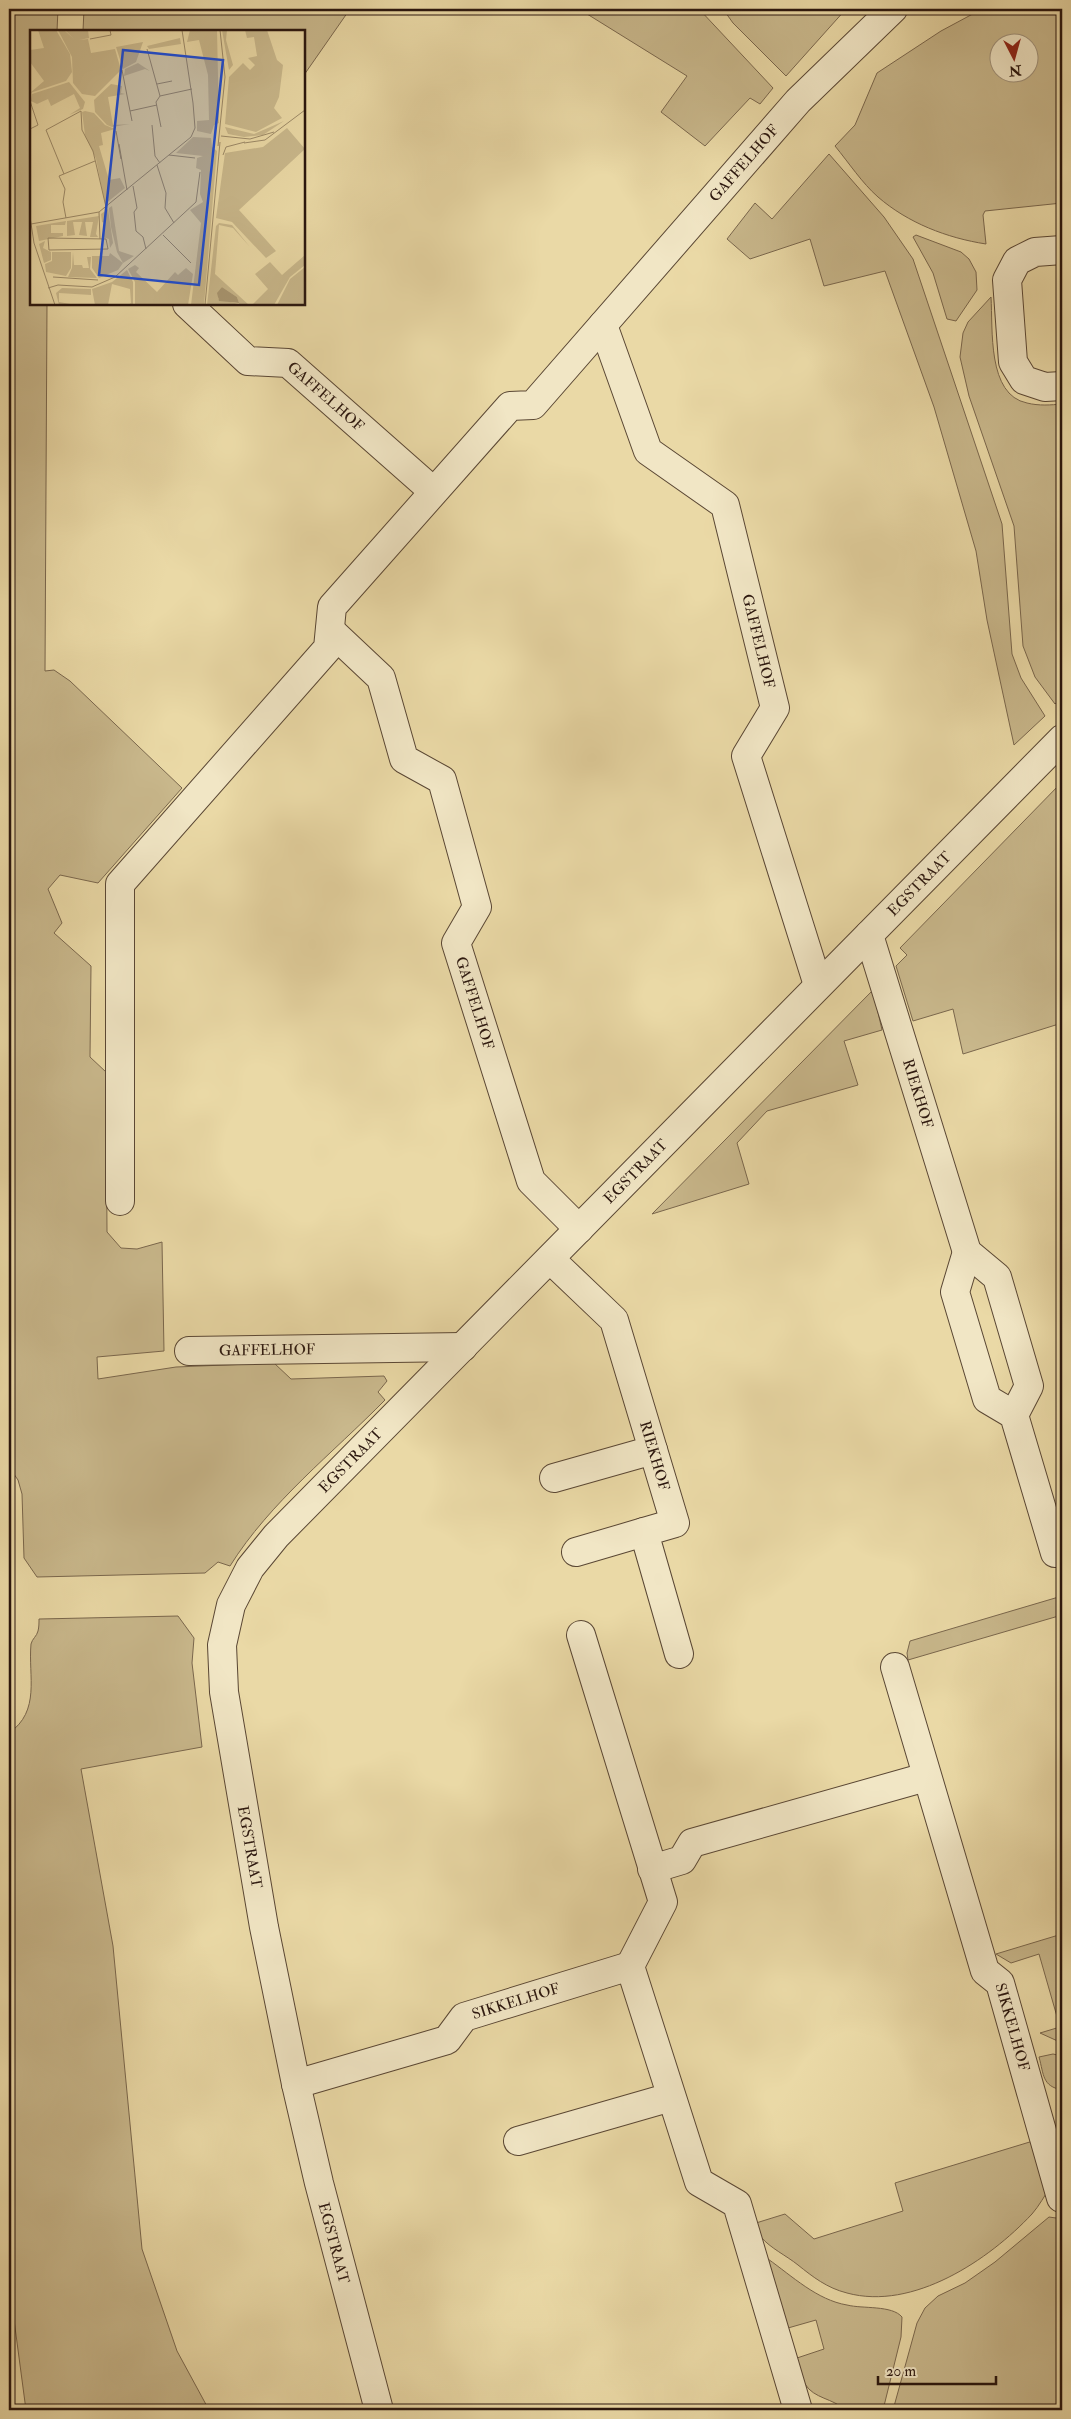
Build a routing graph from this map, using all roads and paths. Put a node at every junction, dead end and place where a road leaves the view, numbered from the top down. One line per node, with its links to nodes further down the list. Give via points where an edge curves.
1 (893, 9): 4 (street, GAFFELHOF, via 798,101)
2 (1062, 250): 5 (street, via 1035,252 1017,261 1007,280 1013,362 1024,380 1045,387)
3 (187, 305): 6 (street, GAFFELHOF, via 248,361 288,363)
4 (603, 325): 6 (street, GAFFELHOF, via 533,404 510,406); 10 (street, GAFFELHOF, via 648,451 725,505 775,708 746,756)
5 (1062, 386)
6 (433, 491): 7 (street, GAFFELHOF, via 332,607)
7 (330, 630): 11 (street, GAFFELHOF, via 328,648 120,884); 12 (street, GAFFELHOF, via 381,678 404,759 442,780 477,906 456,943 531,1180)
8 (1062, 739): 9 (street, EGSTRAAT)
9 (869, 935): 10 (street, EGSTRAAT); 13 (street, RIEKHOF)
10 (818, 985): 12 (street, EGSTRAAT)
11 (120, 1201)
12 (578, 1230): 14 (street, EGSTRAAT)
13 (967, 1252): 17 (street, via 955,1292 987,1399); 17 (street, via 998,1277 1028,1386)
14 (550, 1259): 15 (street, EGSTRAAT); 18 (street, RIEKHOF, via 614,1320)
15 (463, 1347): 16 (street, GAFFELHOF); 29 (street, EGSTRAAT, via 276,1536 250,1568 231,1605 222,1645 224,1692 264,1927)
16 (189, 1351)
17 (1014, 1415): 22 (street)
18 (652, 1450): 19 (street); 20 (street, RIEKHOF, via 675,1523)
19 (554, 1478)
20 (644, 1532): 21 (street); 24 (street)
21 (576, 1552)
22 (1055, 1552)
23 (581, 1635): 27 (street)
24 (679, 1654)
25 (895, 1667): 26 (street, SIKKELHOF)
26 (926, 1777): 27 (street, via 692,1843 682,1860); 32 (street, SIKKELHOF, via 985,1971 1000,1984)
27 (652, 1869): 28 (street, via 663,1902)
28 (630, 1966): 29 (street, SIKKELHOF, via 464,2017 447,2040); 30 (street)
29 (296, 2084): 33 (street, EGSTRAAT)
30 (671, 2097): 31 (street); 34 (street, via 699,2182 737,2204)
31 (518, 2141)
32 (1061, 2198)
33 (379, 2410)
34 (798, 2410)

